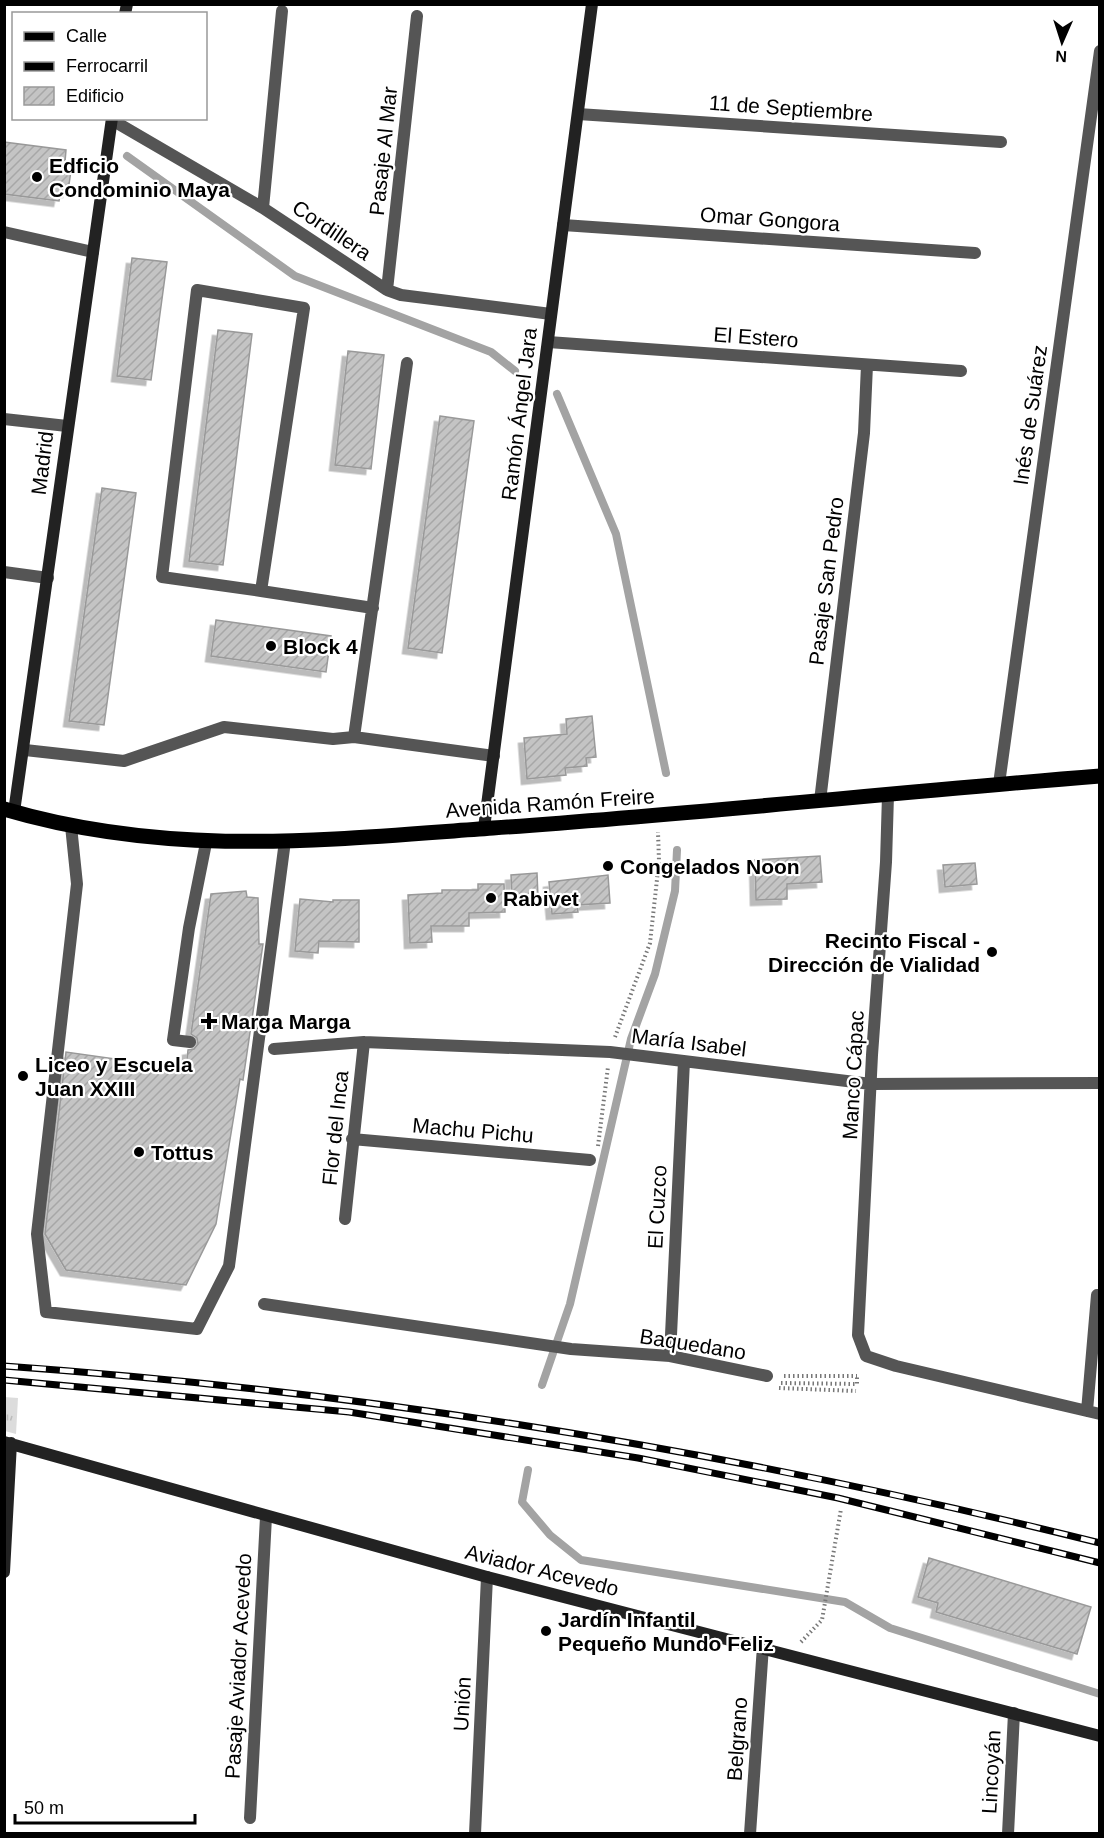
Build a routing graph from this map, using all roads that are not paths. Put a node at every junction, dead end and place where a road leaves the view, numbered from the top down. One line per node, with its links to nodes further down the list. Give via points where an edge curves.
1 (592, 4): 5 (main road, Ramón Ángel Jara)
2 (282, 11): 9 (street)
3 (417, 16): 14 (street, Pasaje Al Mar)
4 (1100, 51): 30 (street, Inés de Suárez)
5 (578, 114): 8 (street, 11 de Septiembre); 10 (main road, Ramón Ángel Jara)
6 (112, 120): 12 (main road, Madrid)
7 (114, 120): 9 (street, Cordillera)
8 (1001, 142)
9 (263, 208): 14 (street, Cordillera)
10 (563, 225): 13 (street, Omar Gongora); 15 (main road, Ramón Ángel Jara)
11 (4, 232): 12 (street)
12 (93, 252): 21 (main road, Madrid)
13 (975, 253)
14 (387, 290): 15 (street, Cordillera)
15 (552, 314): 16 (main road, Ramón Ángel Jara)
16 (548, 342): 18 (street, El Estero); 28 (main road, Ramón Ángel Jara)
17 (408, 363): 25 (street)
18 (867, 365): 19 (street, El Estero); 32 (street, Pasaje San Pedro, via 864,433)
19 (961, 371)
20 (4, 418): 21 (street)
21 (67, 426): 23 (main road, Madrid)
22 (4, 572): 23 (street)
23 (48, 578): 27 (main road, Madrid)
24 (261, 591): 24 (street, via 304,308 197,290 162,577); 25 (street)
25 (373, 608): 26 (street)
26 (354, 737): 27 (street, via 333,739 224,727 124,762); 28 (street)
27 (25, 750): 33 (main road, Madrid)
28 (494, 756): 35 (main road, Ramón Ángel Jara)
29 (1100, 776): 30 (main road, Avenida Ramón Freire)
30 (999, 784): 31 (main road, Avenida Ramón Freire)
31 (888, 795): 32 (main road, Avenida Ramón Freire); 43 (street, Manco Cápac)
32 (820, 801): 35 (main road, Avenida Ramón Freire)
33 (9, 811): 34 (main road, Avenida Ramón Freire)
34 (71, 826): 37 (main road, Avenida Ramón Freire); 40 (street, via 77,884 38,1234 46,1312 197,1329 229,1266)
35 (484, 828): 36 (main road, Avenida Ramón Freire)
36 (285, 841): 37 (main road, Avenida Ramón Freire); 40 (street)
37 (206, 843): 38 (street, via 173,1040)
38 (190, 1042)
39 (364, 1042): 40 (street, María Isabel); 41 (street, María Isabel, via 610,1052); 44 (street, Flor del Inca)
40 (253, 1051)
41 (684, 1061): 43 (street, María Isabel); 49 (street, El Cuzco)
42 (1100, 1083): 43 (street, María Isabel)
43 (871, 1084): 51 (street, Manco Cápac, via 858,1335 866,1356)
44 (352, 1139): 45 (street, Machu Pichu); 46 (street, Flor del Inca)
45 (590, 1160)
46 (345, 1219)
47 (1097, 1295): 51 (street)
48 (264, 1304): 49 (street, Baquedano, via 571,1349)
49 (670, 1356): 50 (street, Baquedano)
50 (767, 1376)
51 (1087, 1411): 52 (street)
52 (1100, 1414)
53 (8, 1443): 54 (main road, Aviador Acevedo); 55 (main road)
54 (266, 1517): 57 (main road, Aviador Acevedo); 61 (street, Pasaje Aviador Acevedo)
55 (5, 1567): 56 (main road)
56 (4, 1572)
57 (487, 1576): 58 (main road, Aviador Acevedo); 62 (street, Unión)
58 (763, 1646): 59 (main road, Aviador Acevedo); 63 (street, Belgrano)
59 (1014, 1713): 60 (main road, Aviador Acevedo); 64 (street, Lincoyán)
60 (1100, 1736)
61 (250, 1818)
62 (475, 1833)
63 (750, 1833)
64 (1008, 1833)

